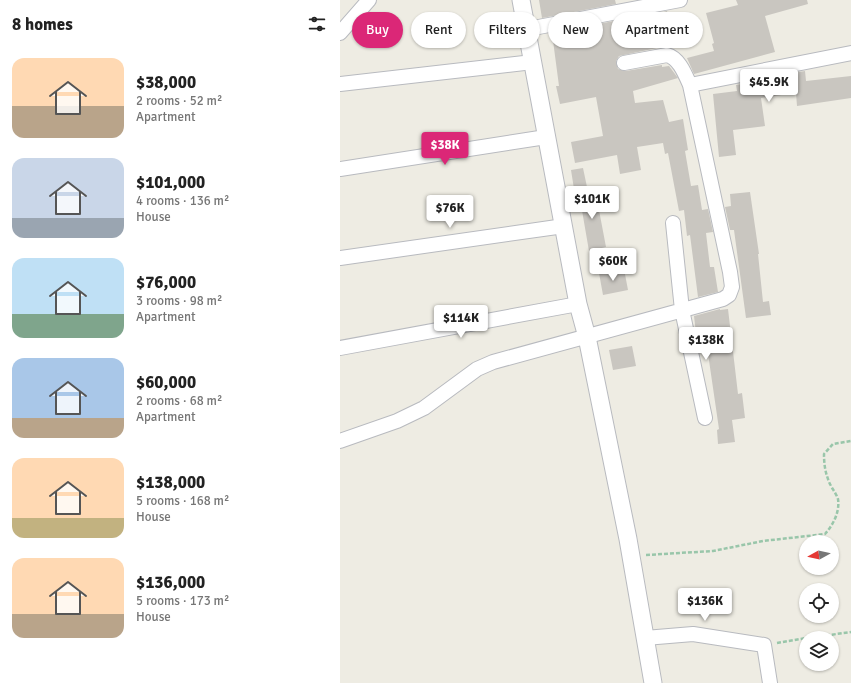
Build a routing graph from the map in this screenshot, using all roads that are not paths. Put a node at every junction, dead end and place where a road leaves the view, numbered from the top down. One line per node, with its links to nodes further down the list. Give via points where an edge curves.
1 (369, 0): 6 (street)
2 (522, 0): 4 (street)
3 (680, 0): 5 (street)
4 (524, 12)
5 (540, 27)
6 (340, 33)
7 (531, 48): 9 (street)
8 (851, 53): 12 (street)
9 (533, 62): 11 (street); 13 (street)
10 (624, 63): 12 (street, via 672,56)
11 (340, 84)
12 (690, 85): 19 (street, via 732,286 729,295 723,299)
13 (546, 137): 14 (street); 16 (street)
14 (340, 168)
15 (672, 223): 19 (street)
16 (564, 226): 17 (street); 18 (street)
17 (340, 258)
18 (578, 304): 20 (street); 21 (street)
19 (682, 310): 20 (street); 22 (street)
20 (587, 337): 23 (street, via 493,362 477,369 424,408); 24 (street)
21 (340, 348)
22 (705, 418)
23 (340, 441)
24 (645, 638): 25 (street); 26 (street, via 693,634 764,644)
25 (653, 683)
26 (770, 683)

